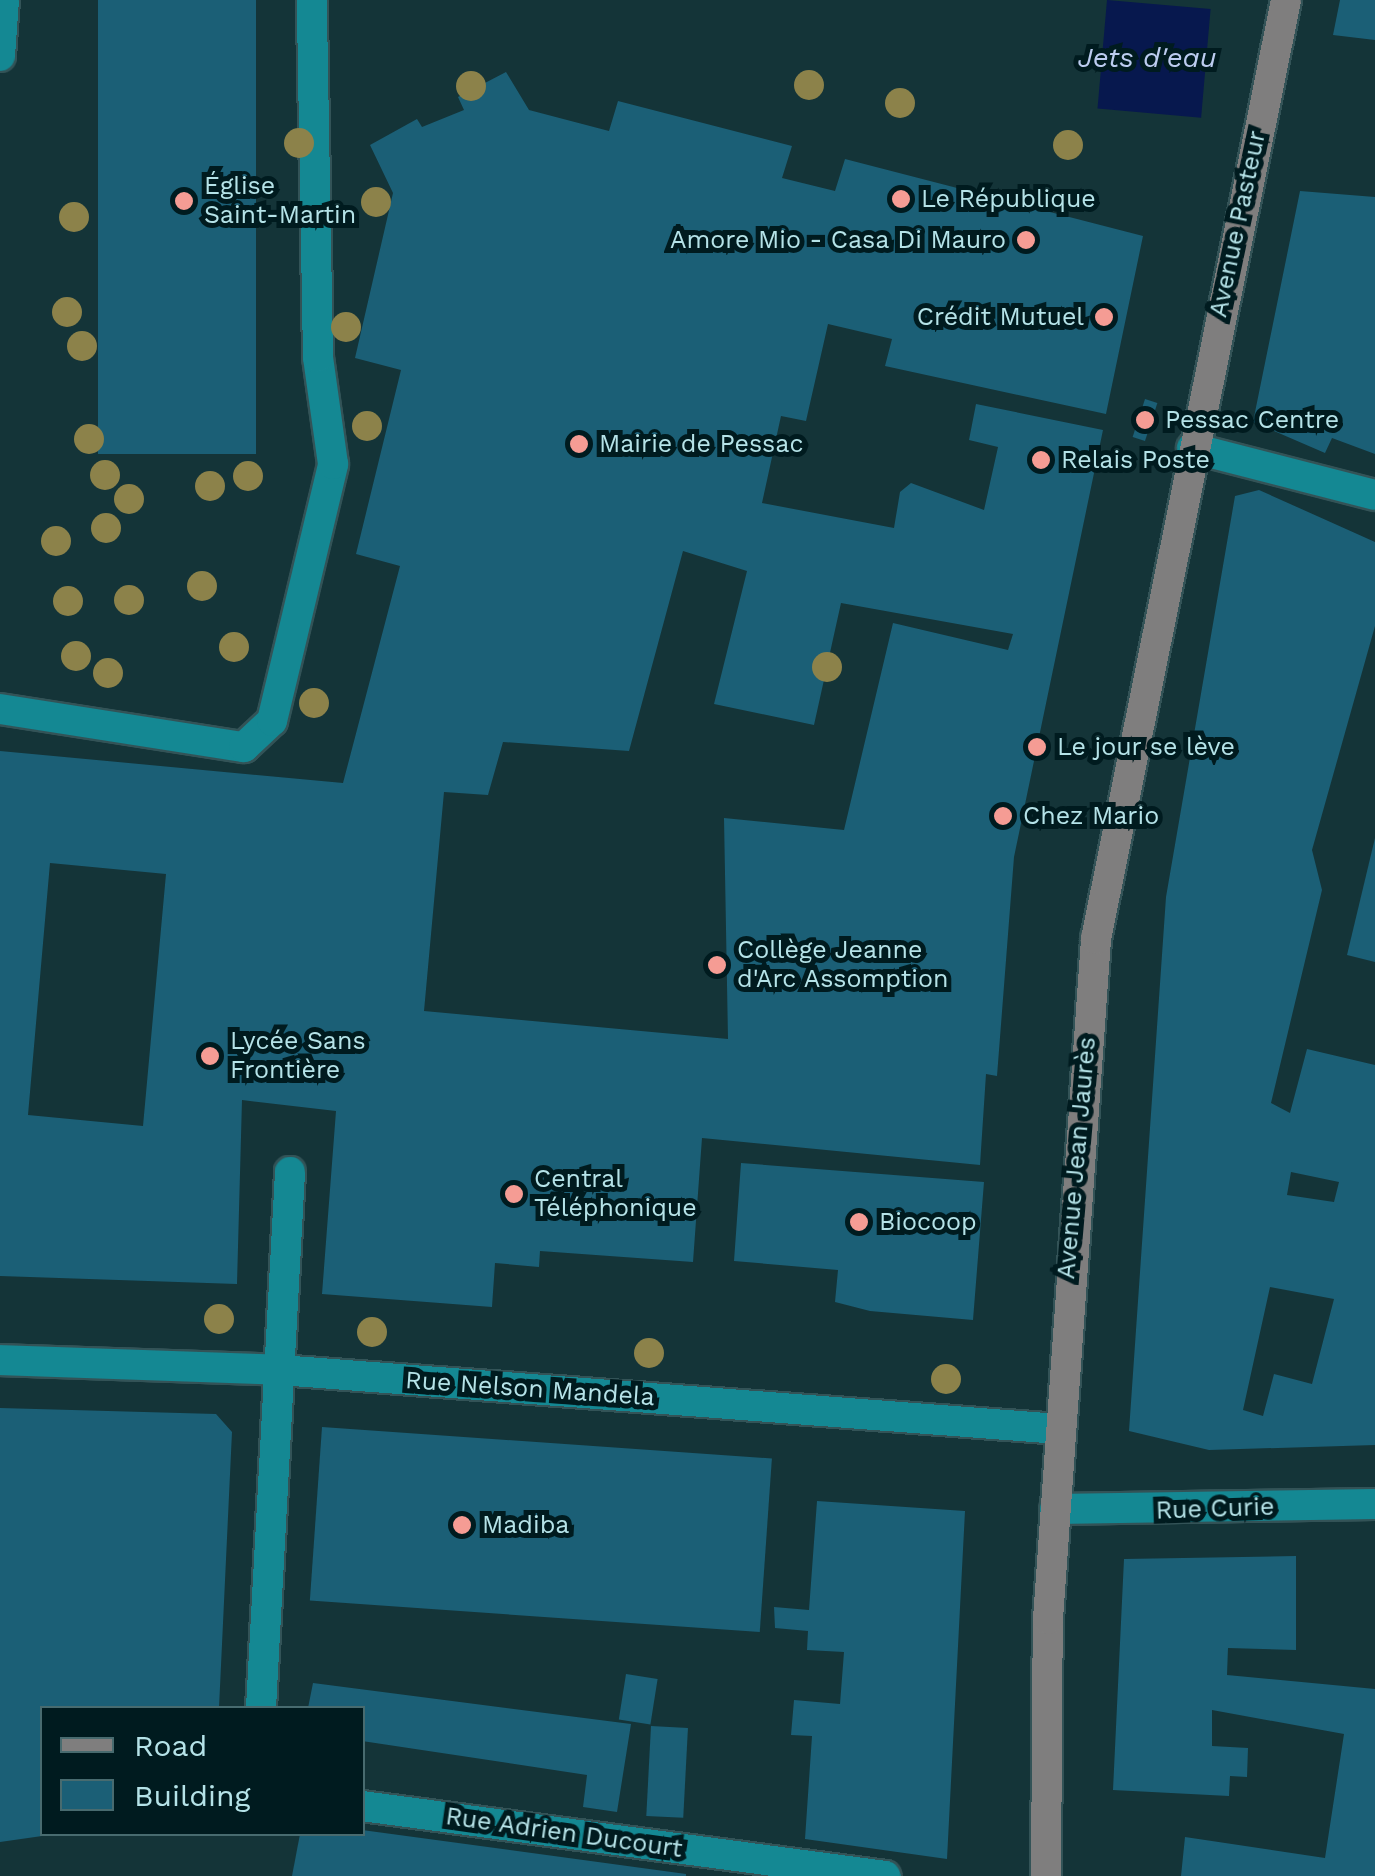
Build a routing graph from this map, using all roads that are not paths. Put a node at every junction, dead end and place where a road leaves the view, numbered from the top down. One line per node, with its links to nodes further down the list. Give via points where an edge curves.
1 (4, 0): 4 (street)
2 (1286, 0): 5 (main road, Avenue Pasteur)
3 (312, 1): 7 (street, via 318,358 333,464 262,739 244,747)
4 (0, 56)
5 (1192, 448): 6 (street); 11 (main road, Avenue Jean Jaurès, via 1096,939)
6 (1375, 495)
7 (0, 709)
8 (290, 1172): 10 (street)
9 (0, 1360): 10 (street, Rue Nelson Mandela)
10 (280, 1370): 11 (street, Rue Nelson Mandela); 14 (street)
11 (1060, 1429): 13 (main road, Avenue Jean Jaurès)
12 (1375, 1504): 13 (street, Rue Curie)
13 (1055, 1509): 17 (main road, Avenue Jean Jaurès)
14 (261, 1706)
15 (365, 1806): 16 (street, Rue Adrien Ducourt)
16 (885, 1876)
17 (1046, 1876)

